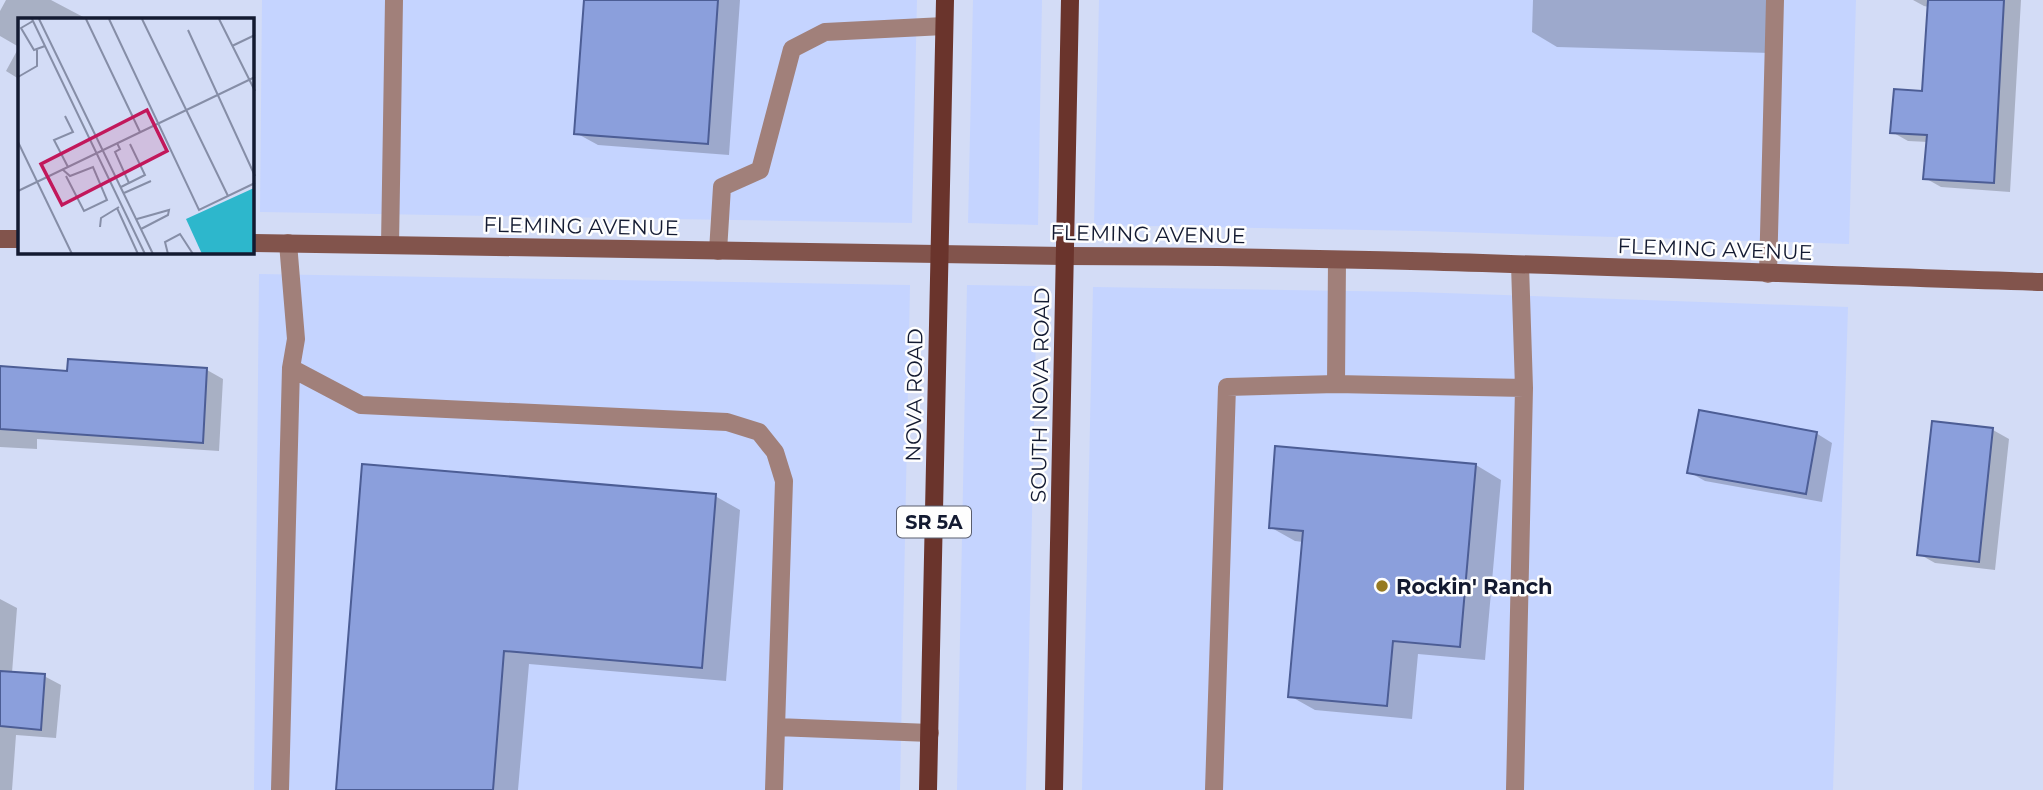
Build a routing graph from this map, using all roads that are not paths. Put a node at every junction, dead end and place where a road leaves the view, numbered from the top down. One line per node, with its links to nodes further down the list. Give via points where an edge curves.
1 (394, 0): 10 (lane)
2 (945, 0): 5 (main road, NOVA ROAD / SR 5A)
3 (1070, 0): 13 (main road, SOUTH NOVA ROAD)
4 (1775, 0): 16 (lane)
5 (944, 26): 11 (lane, via 825,32 792,49 760,170 722,187); 12 (main road, NOVA ROAD / SR 5A)
6 (0, 239): 7 (street)
7 (18, 239)
8 (254, 243): 9 (street, FLEMING AVENUE)
9 (288, 243): 10 (street, FLEMING AVENUE); 18 (lane, via 296,339)
10 (390, 245): 11 (street, FLEMING AVENUE)
11 (718, 251): 12 (street, FLEMING AVENUE)
12 (939, 254): 13 (street, FLEMING AVENUE); 22 (main road, NOVA ROAD / SR 5A)
13 (1065, 256): 14 (street, FLEMING AVENUE); 26 (main road, SOUTH NOVA ROAD)
14 (1338, 260): 15 (street, FLEMING AVENUE); 19 (lane)
15 (1520, 265): 16 (street, FLEMING AVENUE); 20 (lane)
16 (1768, 274): 17 (street, FLEMING AVENUE)
17 (2043, 282)
18 (291, 368): 21 (lane, via 361,405 727,422 759,432 775,452 784,481); 23 (lane)
19 (1336, 384): 20 (lane); 27 (lane, via 1227,387)
20 (1524, 388): 28 (lane)
21 (776, 727): 22 (lane); 24 (lane)
22 (930, 733): 25 (main road, NOVA ROAD / SR 5A)
23 (280, 790)
24 (774, 790)
25 (928, 790)
26 (1054, 790)
27 (1214, 790)
28 (1516, 790)

